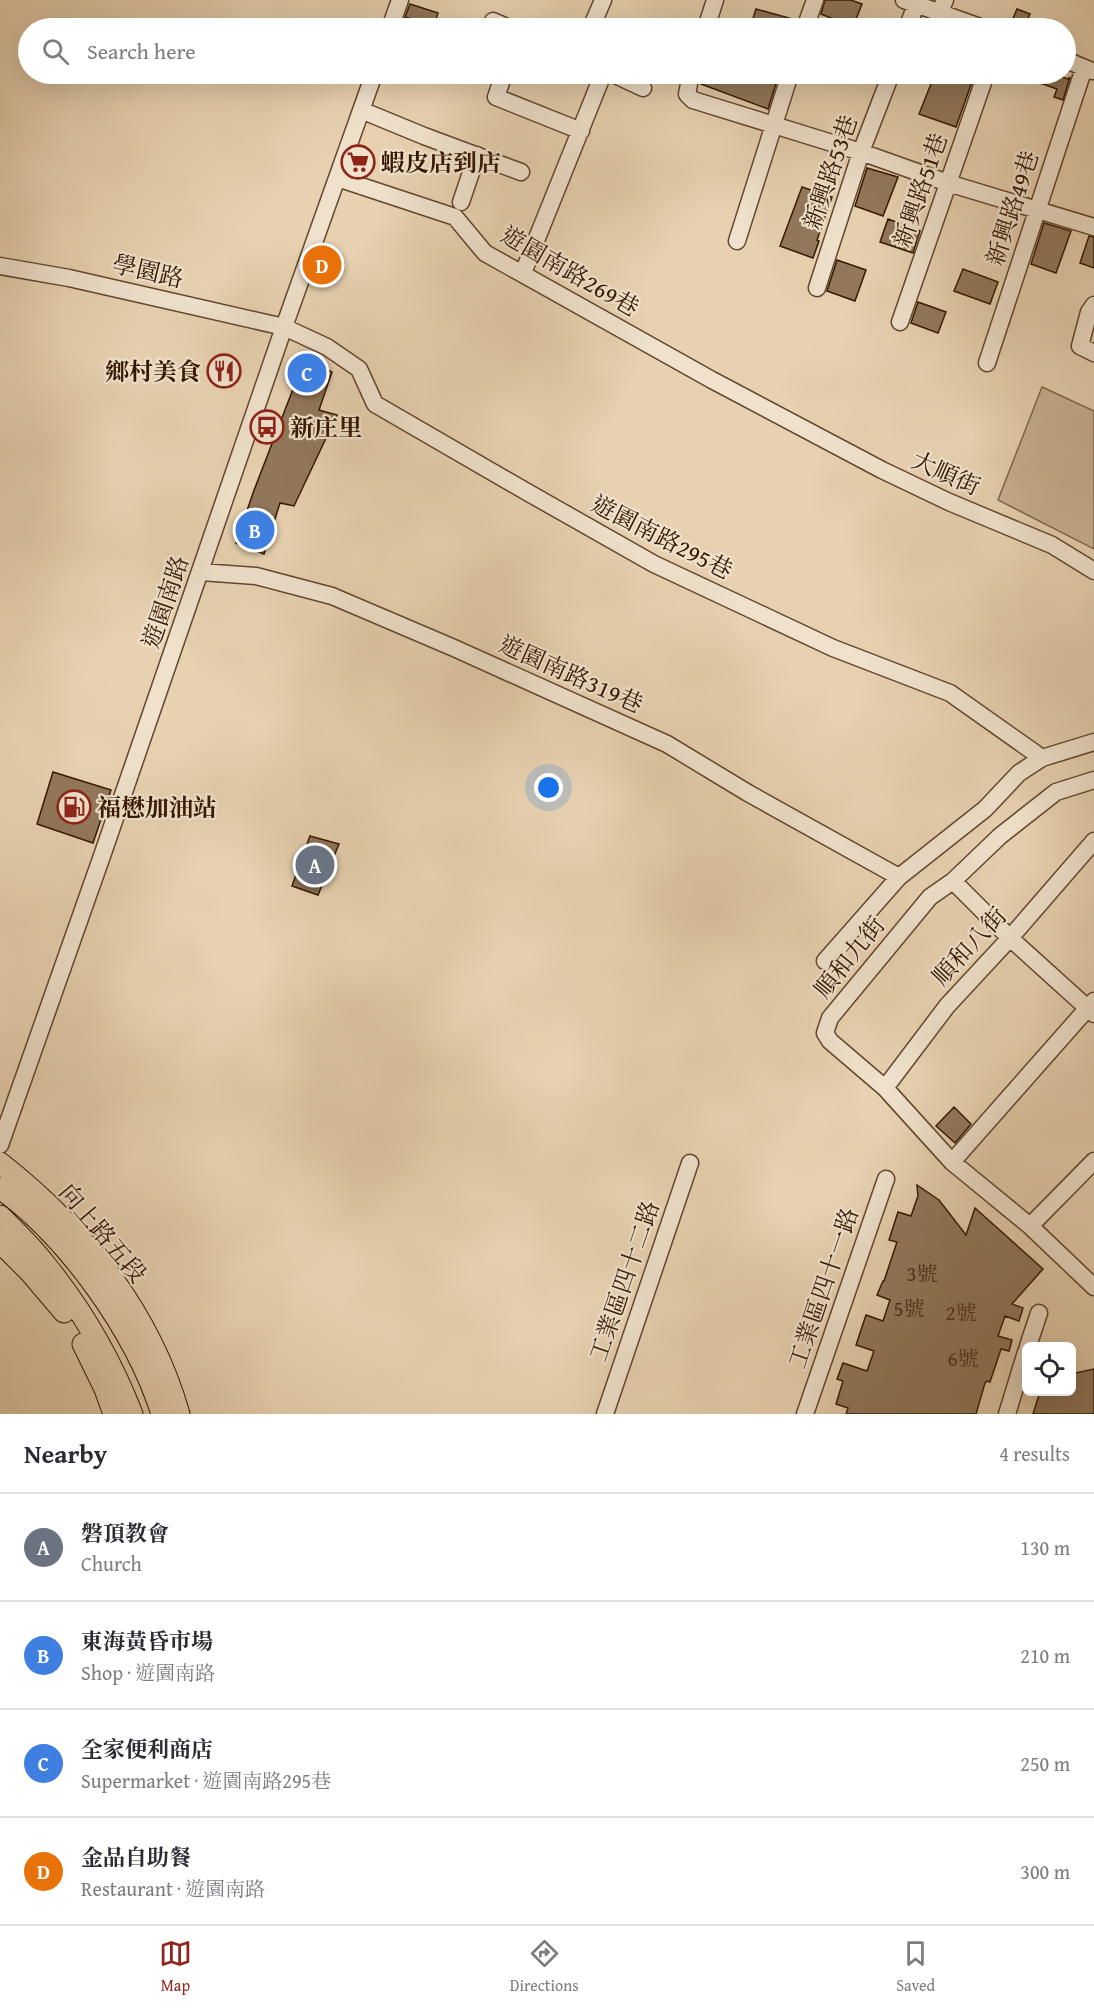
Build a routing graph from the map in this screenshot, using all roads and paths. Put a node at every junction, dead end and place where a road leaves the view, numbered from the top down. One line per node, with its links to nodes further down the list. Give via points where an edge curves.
1 (400, 0): 7 (street)
2 (603, 0): 8 (street)
3 (715, 0): 9 (street)
4 (815, 0): 10 (street)
5 (910, 2): 6 (street); 11 (street)
6 (942, 7): 12 (street)
7 (394, 18)
8 (595, 18)
9 (709, 18)
10 (809, 18)
11 (908, 18)
12 (963, 18)
13 (1089, 70): 32 (street, 新興路49巷)
14 (371, 84): 23 (street, 遊園南路)
15 (501, 84): 25 (street, via 496,97)
16 (599, 84): 25 (street)
17 (634, 84): 22 (street)
18 (689, 84): 24 (street, via 687,94 693,100)
19 (786, 84): 24 (street)
20 (887, 84): 26 (street, 新興路53巷)
21 (983, 84): 30 (street, 新興路51巷)
22 (643, 88)
23 (362, 110): 27 (street); 29 (street, 遊園南路)
24 (772, 124): 26 (street); 34 (street)
25 (581, 130): 36 (street)
26 (861, 152): 30 (street); 37 (street, 新興路53巷)
27 (477, 155): 28 (street); 31 (street)
28 (521, 172)
29 (337, 178): 36 (street, 遊園南路269巷, via 455,217 485,252); 40 (street, 遊園南路)
30 (948, 183): 32 (street); 39 (street, 新興路51巷)
31 (461, 202)
32 (1037, 209): 33 (street); 42 (street, 新興路49巷)
33 (1094, 227)
34 (737, 241)
35 (0, 266): 40 (street, 學園路)
36 (524, 273): 43 (street, 遊園南路269巷)
37 (817, 288)
38 (1094, 305): 41 (street, via 1089,312)
39 (900, 322)
40 (284, 327): 45 (street, 遊園南路); 47 (street, 遊園南路295巷, via 327,347 359,369 375,404 627,549 833,648 950,693)
41 (1087, 350)
42 (987, 363)
43 (778, 416): 44 (street, 大順街, via 949,502 1052,545)
44 (1094, 571)
45 (201, 572): 50 (street, 遊園南路319巷, via 256,576 332,596 454,648 668,744 748,794); 56 (street, 遊園南路)
46 (1094, 742): 47 (street)
47 (1042, 758): 50 (street, via 1019,773 985,808)
48 (1094, 780): 51 (street, 順和九街, via 1056,792)
49 (1094, 841): 52 (street, 順和八街)
50 (899, 877): 53 (street)
51 (953, 880): 52 (street); 55 (street, 順和九街, via 930,897 831,1018 825,1033)
52 (1010, 938): 54 (street); 55 (street, 順和八街, via 947,1006)
53 (825, 961)
54 (1092, 1008): 58 (street)
55 (885, 1088): 58 (street, 順和九街)
56 (0, 1145)
57 (1094, 1161): 64 (street)
58 (952, 1162): 64 (street, 順和九街)
59 (0, 1163): 73 (main road, 向上路五段, via 74,1230 119,1285 157,1356)
60 (690, 1164): 74 (street, 工業區四十二路)
61 (886, 1179): 75 (street, 工業區四十一路)
62 (0, 1188): 72 (main road, 向上路五段, via 61,1242 115,1315 143,1365)
63 (0, 1216): 71 (main road, via 44,1262 80,1312 120,1382)
64 (1030, 1226): 66 (street, 順和九街)
65 (0, 1242): 70 (main road, via 74,1325)
66 (1094, 1287)
67 (1039, 1313): 68 (street)
68 (1030, 1342)
69 (1022, 1364): 76 (street)
70 (114, 1414)
71 (132, 1414)
72 (162, 1414)
73 (179, 1414)
74 (605, 1414)
75 (805, 1414)
76 (1006, 1414)

